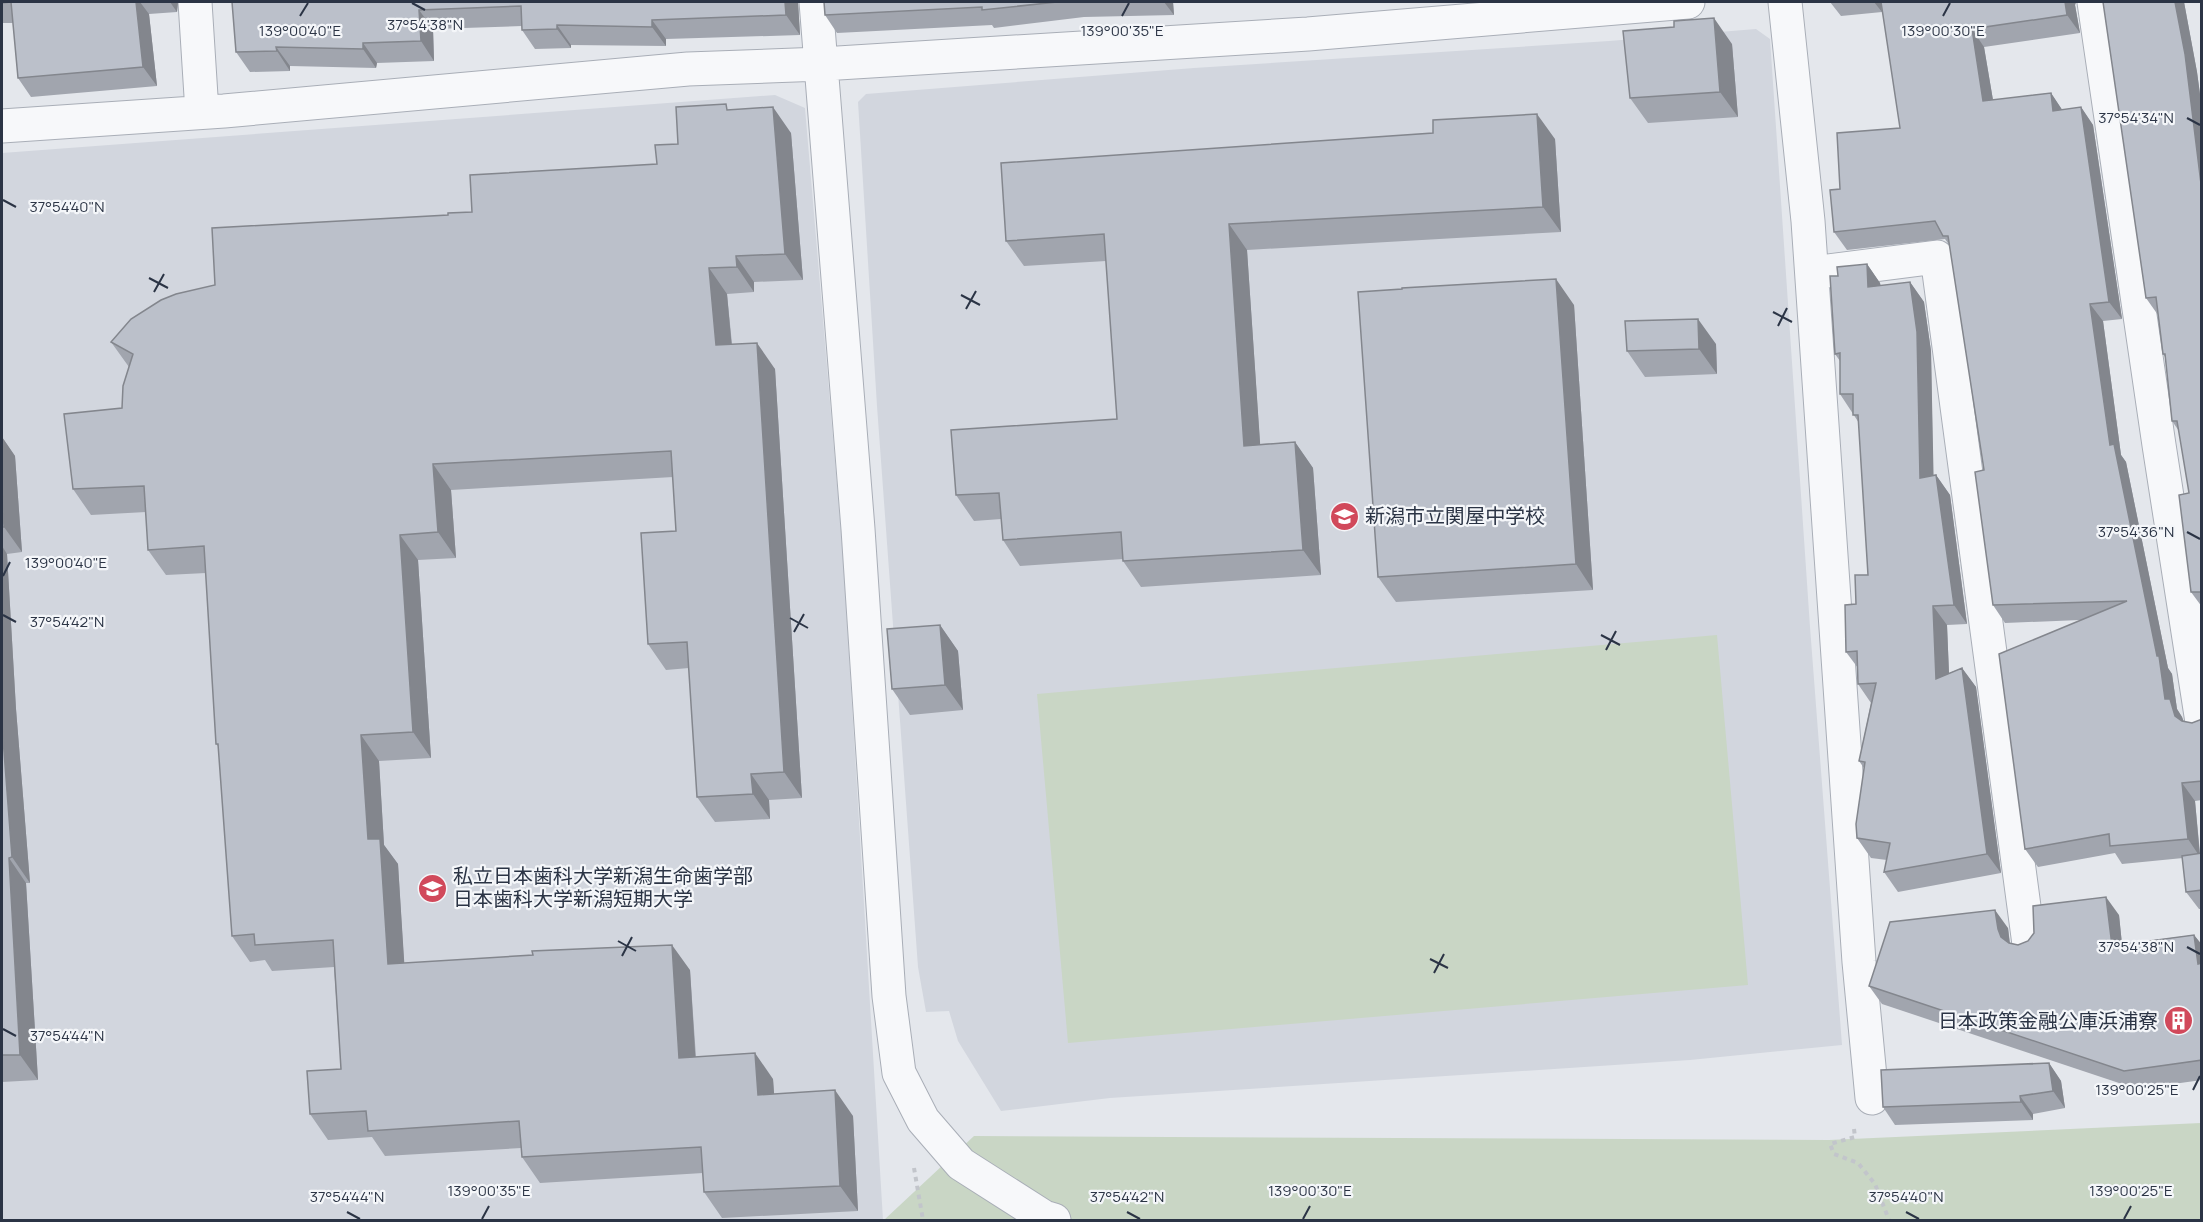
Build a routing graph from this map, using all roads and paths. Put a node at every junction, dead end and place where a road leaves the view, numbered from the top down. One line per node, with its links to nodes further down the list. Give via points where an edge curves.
1 (195, 2): 7 (street)
2 (816, 2): 6 (street)
3 (1688, 2): 6 (street, via 1308,34)
4 (1785, 2): 9 (street)
5 (2094, 2): 10 (street)
6 (822, 64): 7 (street, via 688,69); 14 (street, via 889,996 899,1073 923,1120 961,1164)
7 (202, 112): 8 (street)
8 (2, 126)
9 (1812, 273): 11 (street, via 1937,257); 12 (street, via 1858,951)
10 (2202, 723)
11 (2030, 944)
12 (1872, 1098)
13 (1854, 1126): 15 (path, via 1855,1137 1830,1144 1834,1154 1858,1162 1875,1184)
14 (1054, 1221)
15 (1889, 1221)

